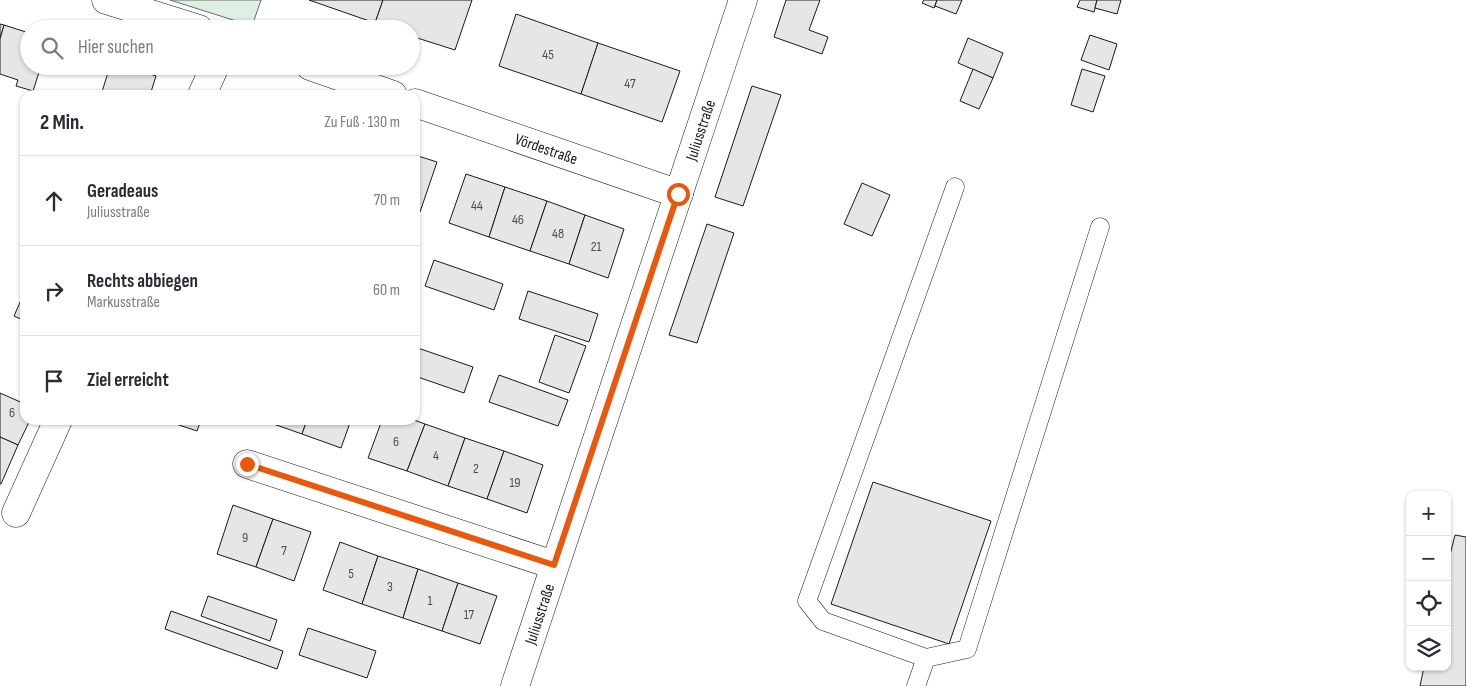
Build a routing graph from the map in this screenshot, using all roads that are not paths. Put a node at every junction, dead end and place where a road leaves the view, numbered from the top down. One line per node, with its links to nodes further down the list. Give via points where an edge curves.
1 (106, 0): 3 (street)
2 (743, 0): 10 (street, Juliusstraße)
3 (170, 20)
4 (211, 75): 6 (street)
5 (336, 75): 7 (street)
6 (204, 90)
7 (379, 90)
8 (420, 105): 10 (street, Vördestraße)
9 (955, 187): 16 (lane, via 807,601 823,621)
10 (678, 194): 15 (street, Juliusstraße)
11 (1100, 227): 16 (lane, via 966,648)
12 (56, 425): 14 (street)
13 (247, 464): 15 (street)
14 (16, 513)
15 (554, 565): 17 (street, Juliusstraße)
16 (926, 658): 18 (lane)
17 (515, 686)
18 (916, 686)

